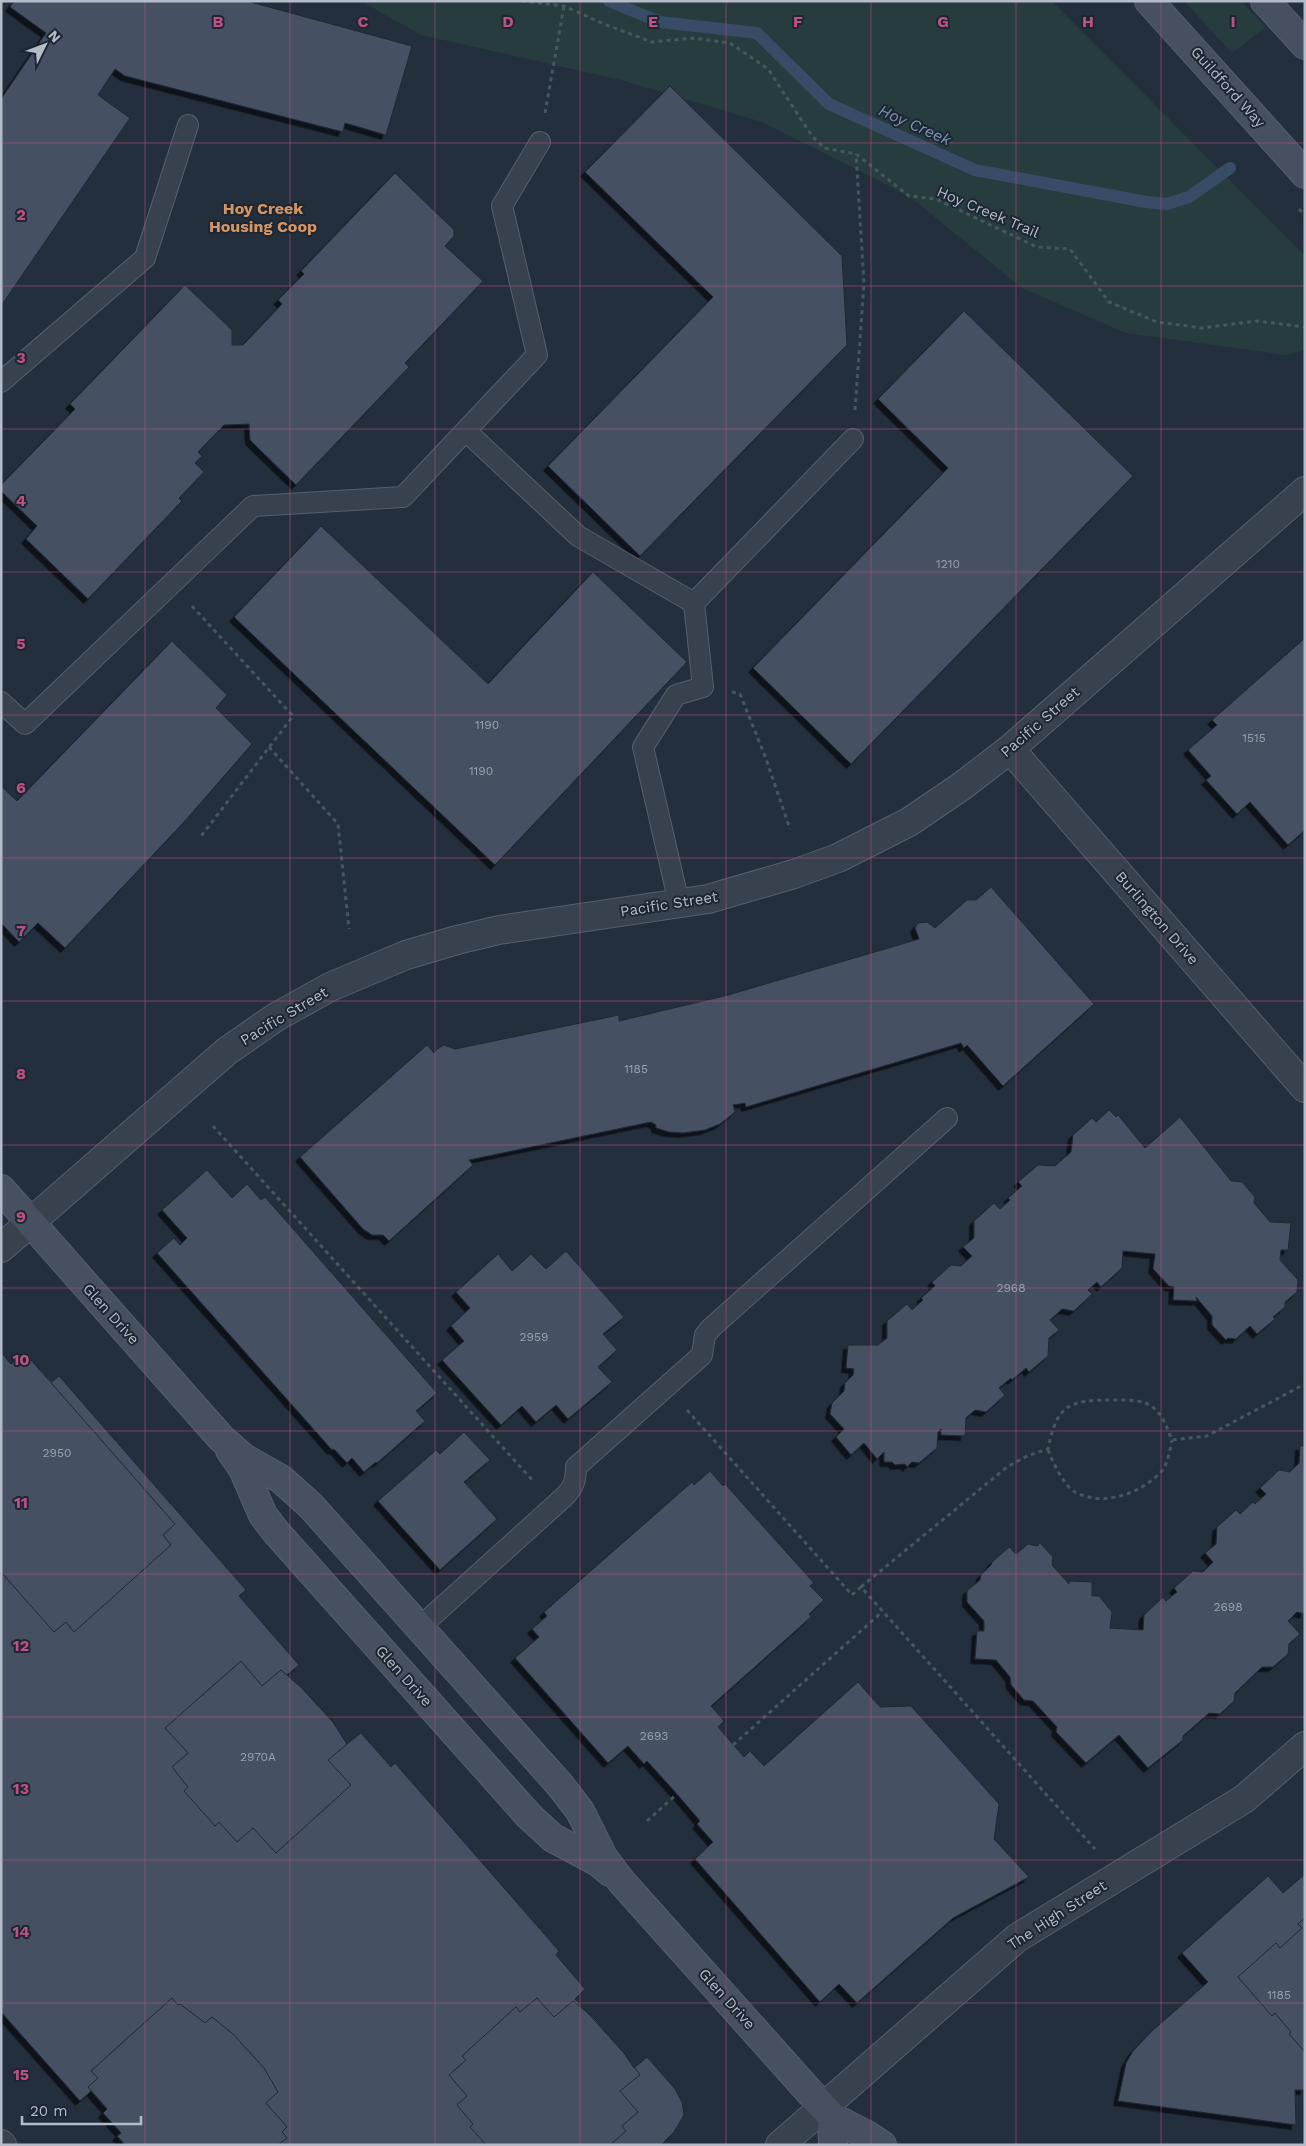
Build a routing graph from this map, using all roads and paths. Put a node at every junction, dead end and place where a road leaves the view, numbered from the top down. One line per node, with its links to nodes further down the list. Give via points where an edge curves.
1 (522, 1): 4 (path, Hoy Creek Trail)
2 (1149, 1): 9 (street, Guildford Way)
3 (1265, 1): 5 (street)
4 (564, 6): 7 (path); 8 (path, Hoy Creek Trail, via 652,42 693,38 730,43 768,69 812,136 824,148)
5 (1305, 45)
6 (188, 125): 11 (lane, via 145,258)
7 (540, 142): 12 (lane, via 502,206 537,354)
8 (856, 154): 10 (path, Hoy Creek Trail, via 909,196 936,199 1036,247 1070,249 1109,302 1157,322 1202,328 1256,321); 13 (path, via 864,283)
9 (1305, 174)
10 (1305, 327)
11 (1, 382)
12 (466, 431): 15 (lane, via 403,498 253,506); 16 (lane, via 578,536)
13 (853, 439): 16 (lane)
14 (1305, 491): 20 (street, Pacific Street)
15 (173, 585): 18 (lane, via 26,724); 19 (path, via 293,716)
16 (694, 603): 17 (lane)
17 (703, 687): 21 (path, via 740,694); 23 (lane, via 676,695 643,747)
18 (1, 702)
19 (269, 747): 22 (path); 24 (path, via 338,824)
20 (1010, 748): 23 (street, Pacific Street, via 927,810 838,858 749,888); 25 (street, Burlington Drive)
21 (790, 829)
22 (199, 839)
23 (679, 902): 29 (street, Pacific Street, via 499,930 457,940 406,956 330,987 276,1017 227,1051)
24 (349, 929)
25 (1305, 1088)
26 (947, 1118): 32 (lane, via 711,1328 705,1336 702,1355)
27 (213, 1126): 36 (path)
28 (1, 1189): 29 (street, Glen Drive)
29 (30, 1222): 30 (street, Pacific Street); 33 (street, Glen Drive)
30 (1, 1248)
31 (1305, 1384): 34 (path, via 1207,1436)
32 (667, 1387): 36 (lane, via 576,1467 574,1486); 37 (path, via 852,1595)
33 (221, 1438): 39 (street, Glen Drive, via 244,1458 281,1479 302,1497); 45 (street, Glen Drive, via 243,1469 263,1516 276,1532 529,1816 553,1838 598,1862)
34 (1172, 1440): 35 (path, via 1163,1418 1145,1403 1086,1400 1068,1407 1055,1422); 35 (path, via 1162,1471 1133,1492 1111,1499 1074,1492 1057,1470)
35 (1048, 1450): 37 (path, via 1007,1466)
36 (555, 1505): 39 (lane)
37 (861, 1587): 38 (path)
38 (882, 1612): 40 (path); 44 (path)
39 (420, 1627): 45 (street, Glen Drive, via 575,1804 603,1857)
40 (733, 1745)
41 (1305, 1746): 44 (street, The High Street, via 1244,1798)
42 (677, 1794): 43 (path)
43 (647, 1821)
44 (1117, 1877): 46 (street, The High Street, via 1017,1938)
45 (621, 1881): 46 (street, Glen Drive)
46 (827, 2112): 47 (street, The High Street); 48 (street); 49 (street, Glen Drive)
47 (780, 2145)
48 (832, 2145)
49 (882, 2145)

